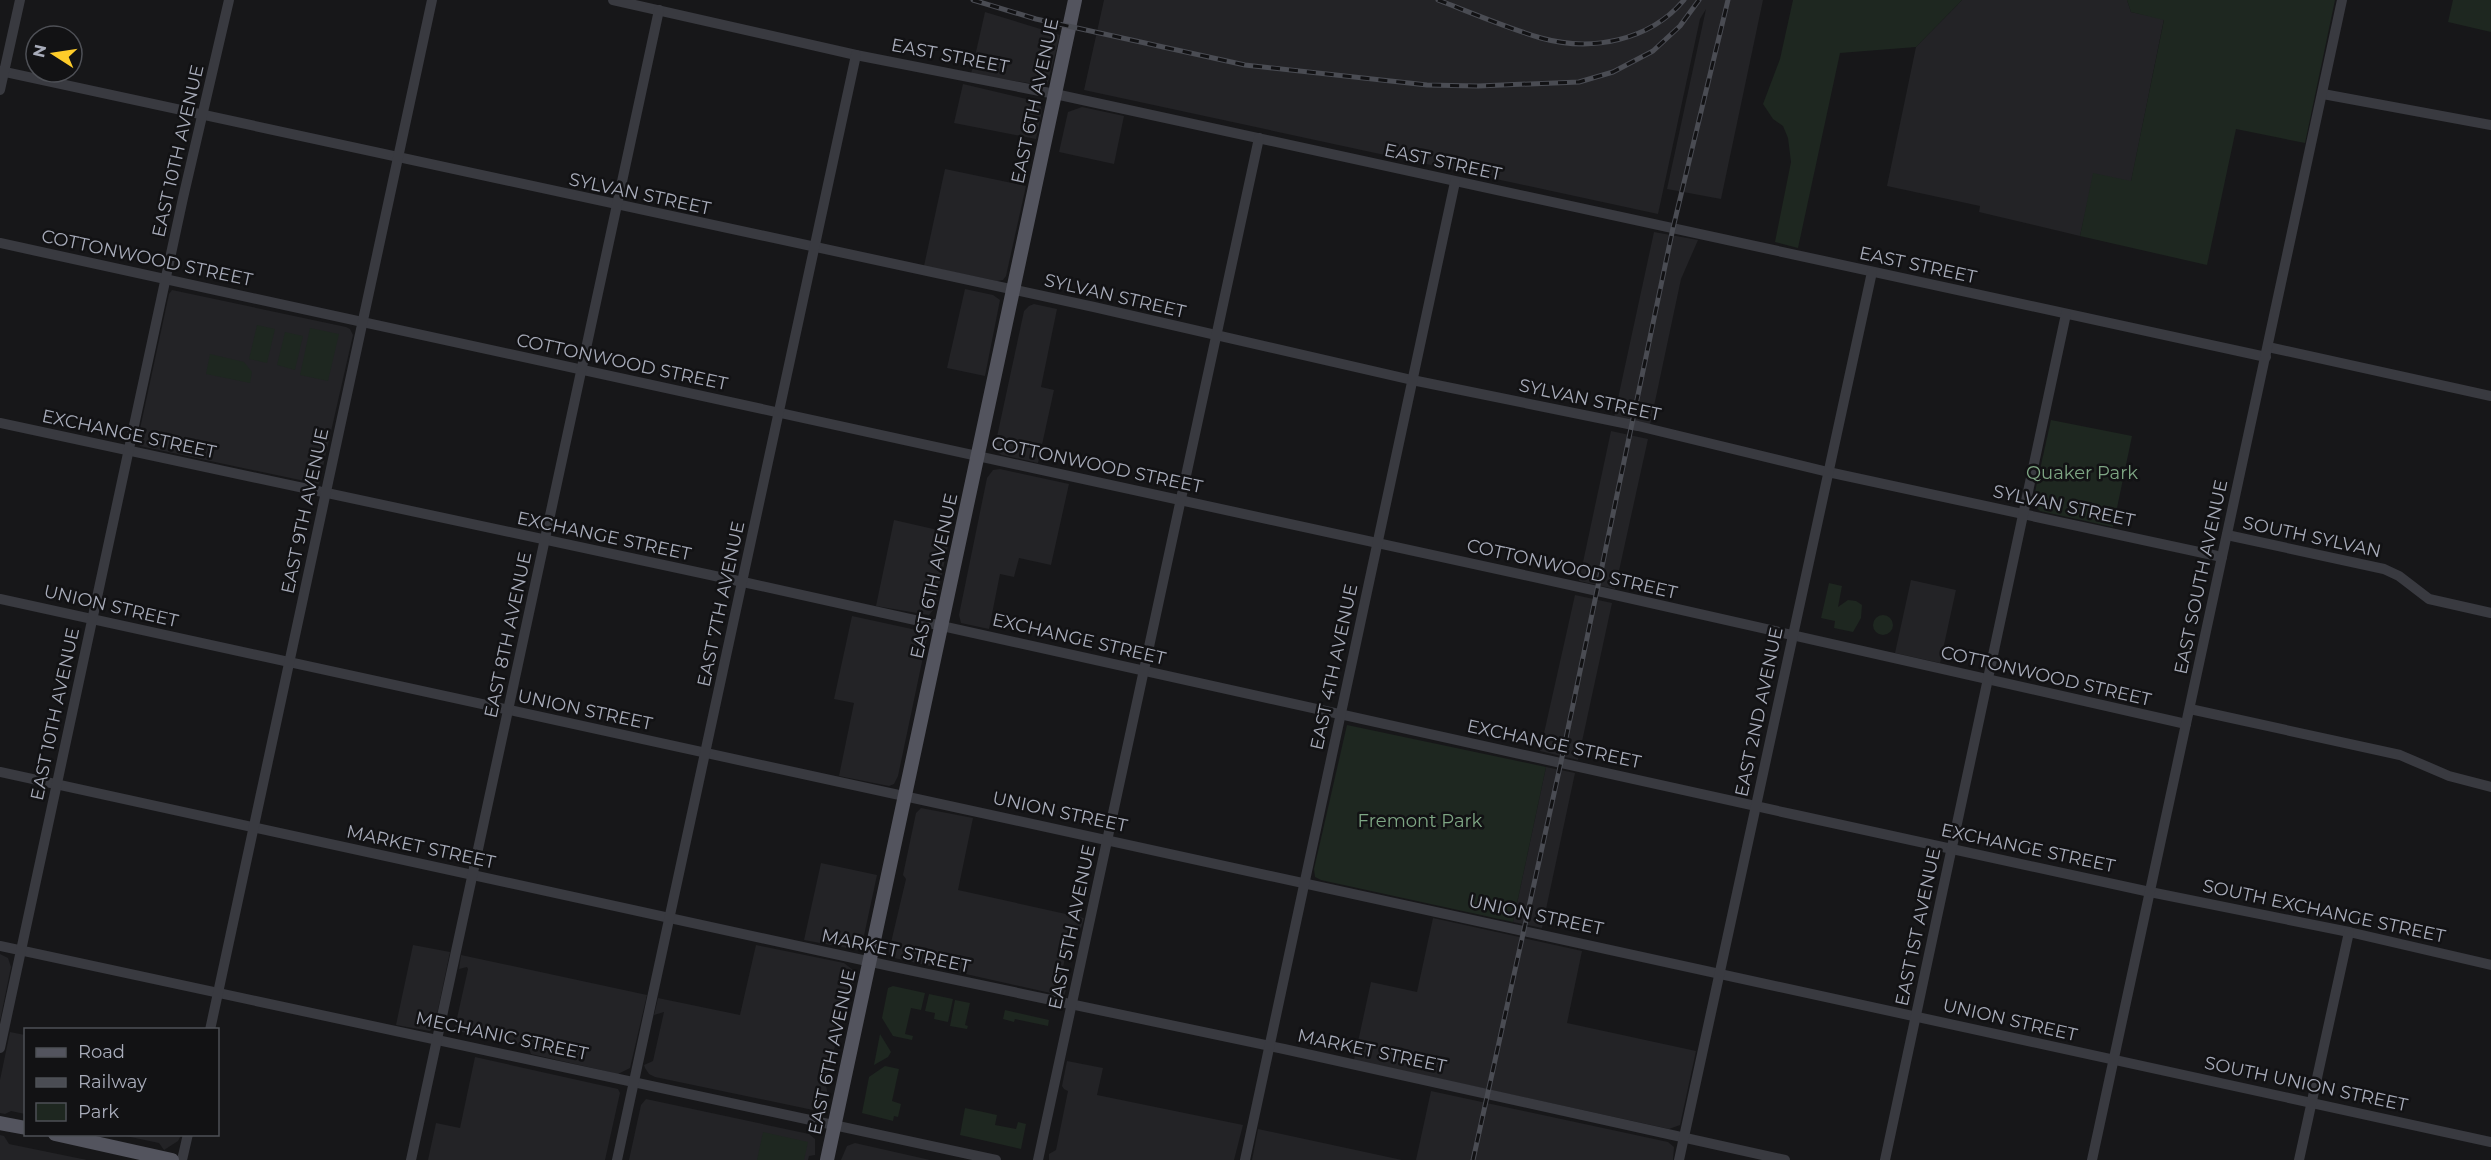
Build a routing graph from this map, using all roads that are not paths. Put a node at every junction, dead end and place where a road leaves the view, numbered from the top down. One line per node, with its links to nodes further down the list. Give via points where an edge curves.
1 (20, 0): 9 (street)
2 (229, 0): 13 (street, EAST 10TH AVENUE)
3 (432, 0): 16 (street, EAST 9TH AVENUE)
4 (613, 0): 7 (street, EAST STREET)
5 (1075, 0): 11 (main road, EAST 6TH AVENUE)
6 (2342, 0): 12 (street, EAST SOUTH AVENUE)
7 (659, 10): 8 (street, EAST STREET); 18 (street, EAST 8TH AVENUE)
8 (856, 55): 11 (street, EAST STREET); 20 (street, EAST 7TH AVENUE)
9 (2, 72): 10 (street); 13 (street, SYLVAN STREET)
10 (0, 90)
11 (1055, 94): 15 (street, EAST STREET); 23 (main road, EAST 6TH AVENUE)
12 (2323, 94): 14 (street); 27 (street, EAST SOUTH AVENUE)
13 (202, 115): 16 (street, SYLVAN STREET); 22 (street, EAST 10TH AVENUE)
14 (2491, 125)
15 (1259, 138): 17 (street, EAST STREET); 26 (street, EAST 5TH AVENUE)
16 (398, 158): 18 (street, SYLVAN STREET); 25 (street, EAST 9TH AVENUE)
17 (1455, 182): 21 (street, EAST STREET); 29 (street, EAST 4TH AVENUE)
18 (617, 206): 20 (street, SYLVAN STREET); 28 (street, EAST 8TH AVENUE)
19 (0, 243): 22 (street, COTTONWOOD STREET)
20 (814, 249): 23 (street, SYLVAN STREET); 31 (street, EAST 7TH AVENUE)
21 (1872, 272): 24 (street, EAST STREET); 35 (street, EAST 2ND AVENUE)
22 (166, 279): 25 (street, COTTONWOOD STREET); 33 (street, EAST 10TH AVENUE)
23 (1013, 290): 26 (street, SYLVAN STREET); 34 (main road, EAST 6TH AVENUE)
24 (2066, 314): 27 (street, EAST STREET); 38 (street, EAST 1ST AVENUE)
25 (363, 323): 28 (street, COTTONWOOD STREET); 36 (street, EAST 9TH AVENUE)
26 (1216, 335): 29 (street, SYLVAN STREET); 37 (street, EAST 5TH AVENUE)
27 (2267, 352): 30 (street, EAST STREET); 39 (street, EAST SOUTH AVENUE)
28 (582, 371): 31 (street, COTTONWOOD STREET); 40 (street, EAST 8TH AVENUE)
29 (1412, 380): 35 (street, SYLVAN STREET, via 1638,426); 41 (street, EAST 4TH AVENUE)
30 (2491, 396)
31 (778, 413): 34 (street, COTTONWOOD STREET); 43 (street, EAST 7TH AVENUE)
32 (0, 423): 33 (street, EXCHANGE STREET)
33 (129, 450): 36 (street, EXCHANGE STREET); 46 (street, EAST 10TH AVENUE)
34 (978, 456): 37 (street, COTTONWOOD STREET); 47 (main road, EAST 6TH AVENUE)
35 (1828, 472): 38 (street, SYLVAN STREET); 48 (street, EAST 2ND AVENUE)
36 (326, 494): 40 (street, EXCHANGE STREET); 49 (street, EAST 9TH AVENUE)
37 (1181, 501): 41 (street, COTTONWOOD STREET); 50 (street, EAST 5TH AVENUE)
38 (2022, 514): 42 (street, SYLVAN STREET); 51 (street, EAST 1ST AVENUE)
39 (2227, 536): 42 (street, EAST SOUTH AVENUE); 45 (street, SOUTH SYLVAN, via 2384,569 2434,600)
40 (545, 540): 43 (street, EXCHANGE STREET); 53 (street, EAST 8TH AVENUE)
41 (1377, 543): 48 (street, COTTONWOOD STREET); 54 (street, EAST 4TH AVENUE)
42 (2222, 557): 52 (street, EAST SOUTH AVENUE)
43 (743, 582): 47 (street, EXCHANGE STREET); 56 (street, EAST 7TH AVENUE)
44 (0, 599): 46 (street, UNION STREET)
45 (2491, 613)
46 (92, 619): 49 (street, UNION STREET); 58 (street, EAST 10TH AVENUE)
47 (941, 626): 50 (street, EXCHANGE STREET); 60 (main road, EAST 6TH AVENUE)
48 (1793, 636): 51 (street, COTTONWOOD STREET); 61 (street, EAST 2ND AVENUE)
49 (289, 663): 53 (street, UNION STREET); 62 (street, EAST 9TH AVENUE)
50 (1143, 671): 54 (street, EXCHANGE STREET); 63 (street, EAST 5TH AVENUE)
51 (1987, 680): 55 (street, COTTONWOOD STREET); 64 (street, EAST 1ST AVENUE)
52 (2190, 708): 55 (street, EAST SOUTH AVENUE); 59 (street, via 2400,755 2449,776)
53 (509, 710): 56 (street, UNION STREET); 65 (street, EAST 8TH AVENUE)
54 (1340, 714): 61 (street, EXCHANGE STREET); 66 (street, EAST 4TH AVENUE)
55 (2186, 724): 67 (street, EAST SOUTH AVENUE)
56 (706, 753): 60 (street, UNION STREET); 68 (street, EAST 7TH AVENUE)
57 (0, 772): 58 (street, MARKET STREET)
58 (57, 785): 62 (street, MARKET STREET); 71 (street, EAST 10TH AVENUE)
59 (2491, 788)
60 (905, 796): 63 (street, UNION STREET); 72 (main road, EAST 6TH AVENUE)
61 (1756, 806): 64 (street, EXCHANGE STREET); 74 (street, EAST 2ND AVENUE)
62 (254, 827): 65 (street, MARKET STREET); 75 (street, EAST 9TH AVENUE)
63 (1107, 840): 66 (street, UNION STREET); 76 (street, EAST 5TH AVENUE)
64 (1952, 848): 67 (street, EXCHANGE STREET); 77 (street, EAST 1ST AVENUE)
65 (473, 876): 68 (street, MARKET STREET); 79 (street, EAST 8TH AVENUE)
66 (1306, 882): 74 (street, UNION STREET); 80 (street, EAST 4TH AVENUE)
67 (2150, 892): 69 (street, SOUTH EXCHANGE STREET); 82 (street, EAST SOUTH AVENUE)
68 (670, 919): 72 (street, MARKET STREET); 83 (street, EAST 7TH AVENUE)
69 (2349, 932): 73 (street, SOUTH EXCHANGE STREET); 84 (street)
70 (0, 946): 71 (street, MECHANIC STREET)
71 (21, 951): 75 (street, MECHANIC STREET); 81 (street, EAST 10TH AVENUE)
72 (870, 962): 76 (street, MARKET STREET); 86 (main road, EAST 6TH AVENUE)
73 (2491, 964)
74 (1720, 972): 77 (street, UNION STREET); 90 (street, EAST 2ND AVENUE)
75 (218, 994): 78 (street, EAST 9TH AVENUE); 79 (street, MECHANIC STREET)
76 (1072, 1005): 80 (street, MARKET STREET); 98 (street, EAST 5TH AVENUE)
77 (1915, 1015): 82 (street, UNION STREET); 102 (street, EAST 1ST AVENUE)
78 (210, 1028)
79 (438, 1038): 83 (street, MECHANIC STREET); 94 (street, EAST 8TH AVENUE)
80 (1270, 1046): 90 (street, MARKET STREET); 99 (street, EAST 4TH AVENUE)
81 (0, 1048)
82 (2114, 1060): 84 (street, SOUTH UNION STREET); 103 (street, EAST SOUTH AVENUE)
83 (634, 1081): 86 (street, MECHANIC STREET); 95 (street, EAST 7TH AVENUE)
84 (2312, 1101): 91 (street, SOUTH UNION STREET); 104 (street)
85 (0, 1123): 87 (main road)
86 (835, 1125): 96 (main road, EAST 6TH AVENUE); 97 (street, MECHANIC STREET)
87 (24, 1128)
88 (64, 1136): 92 (main road)
89 (188, 1136): 93 (street)
90 (1683, 1138): 100 (street, EAST 2ND AVENUE); 101 (street, MARKET STREET)
91 (2491, 1142)
92 (172, 1160)
93 (182, 1160)
94 (411, 1160)
95 (617, 1160)
96 (827, 1160)
97 (996, 1160)
98 (1038, 1160)
99 (1245, 1160)
100 (1679, 1160)
101 (1785, 1160)
102 (1885, 1160)
103 (2092, 1160)
104 (2299, 1160)

